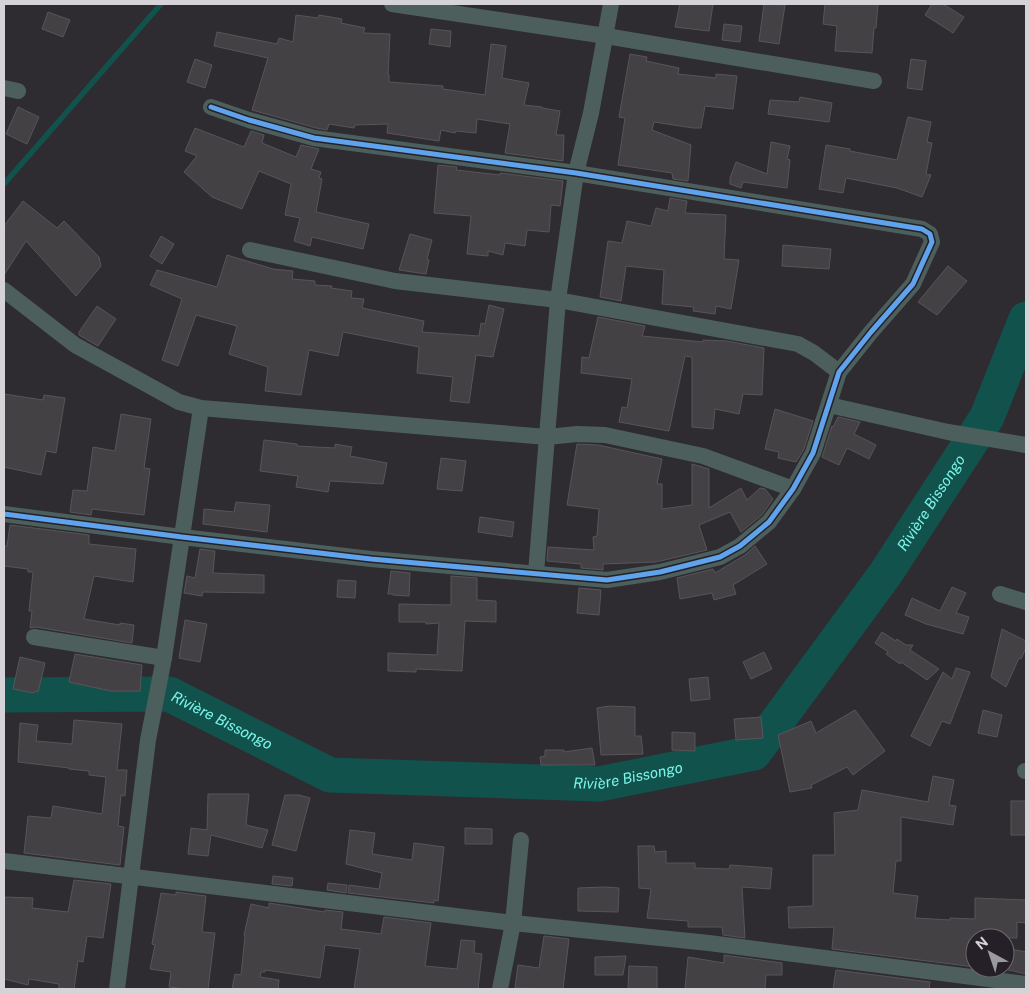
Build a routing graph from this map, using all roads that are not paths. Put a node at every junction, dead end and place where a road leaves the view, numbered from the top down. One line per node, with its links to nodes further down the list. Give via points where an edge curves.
1 (392, 4): 3 (street)
2 (611, 4): 3 (street)
3 (606, 36): 4 (street); 6 (street)
4 (874, 80)
5 (211, 108): 6 (street, via 314,138)
6 (576, 173): 9 (street); 10 (street, via 922,229 930,234 932,242 913,284)
7 (250, 250): 9 (street, via 395,281)
8 (4, 290): 12 (street, via 75,345 179,402)
9 (558, 300): 10 (street, via 798,344); 13 (street)
10 (839, 372): 11 (street)
11 (829, 405): 14 (street, via 948,432); 15 (street, via 813,453)
12 (201, 408): 13 (street); 17 (street)
13 (547, 437): 15 (street, via 605,435 703,456); 18 (street)
14 (1026, 445)
15 (793, 489): 18 (street, via 769,522 740,546 720,557 660,572 607,580)
16 (4, 514): 17 (street)
17 (182, 537): 18 (street, via 371,559); 22 (street)
18 (536, 573)
19 (1000, 594): 20 (street)
20 (1026, 602)
21 (34, 637): 22 (street)
22 (164, 658): 25 (street, via 148,740)
23 (521, 840): 26 (street)
24 (4, 861): 25 (street)
25 (131, 876): 26 (street); 29 (street)
26 (513, 923): 27 (street, via 709,943); 30 (street)
27 (982, 984): 28 (street)
28 (1026, 984)
29 (117, 989)
30 (500, 989)

